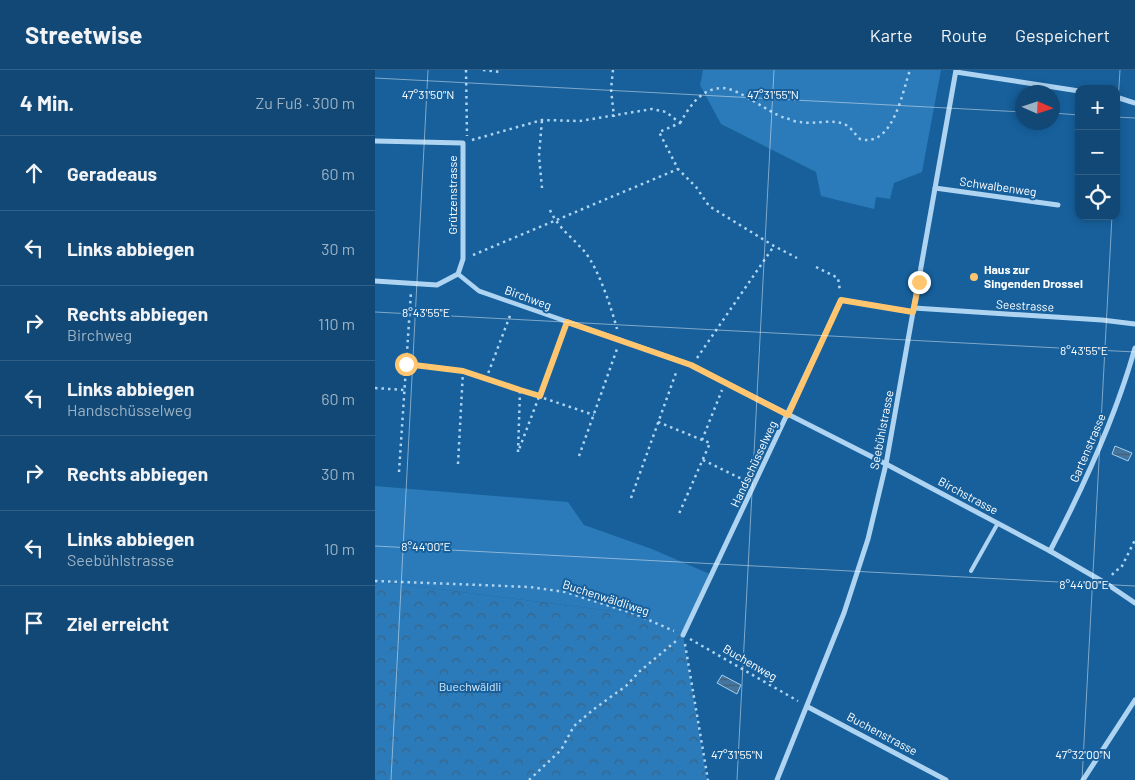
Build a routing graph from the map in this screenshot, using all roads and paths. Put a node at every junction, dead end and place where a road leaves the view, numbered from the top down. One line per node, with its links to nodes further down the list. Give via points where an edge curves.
1 (466, 70): 14 (path, via 467,138)
2 (483, 70): 3 (path)
3 (500, 70)
4 (613, 70): 10 (path)
5 (910, 70): 12 (path, via 890,126 873,140 860,139 843,124 800,122 783,117 722,88 699,96)
6 (956, 71): 7 (street); 17 (street, Seebühlstrasse)
7 (1075, 90)
8 (1120, 98): 9 (street)
9 (1135, 103)
10 (614, 116): 11 (path, via 579,122); 12 (path, via 652,109 666,112)
11 (542, 120): 14 (path); 16 (path, via 539,156)
12 (680, 122): 15 (path, via 659,132)
13 (375, 141): 14 (street, Grützenstrasse)
14 (463, 143): 23 (street, Grützenstrasse)
15 (678, 169): 20 (path); 21 (path, via 709,206)
16 (542, 188)
17 (935, 188): 18 (street, Schwalbenweg); 30 (street, Seebühlstrasse)
18 (1058, 205)
19 (550, 210): 20 (path)
20 (555, 221): 23 (path); 33 (path, via 596,270)
21 (774, 246): 22 (path); 37 (path)
22 (797, 258)
23 (463, 260): 25 (street, Grützenstrasse)
24 (815, 267): 28 (path, via 838,278)
25 (458, 274): 27 (street, via 437,285); 29 (street, Birchweg, via 479,291)
26 (375, 281): 27 (street)
27 (411, 283): 36 (path)
28 (841, 300): 30 (path); 46 (street, Handschüsselweg)
29 (514, 304): 31 (street, Birchweg); 39 (path)
30 (914, 310): 32 (street, Seestrasse); 52 (street, Seebühlstrasse)
31 (567, 322): 33 (street, Birchweg); 44 (path)
32 (1135, 324)
33 (619, 340): 35 (street, Birchweg); 45 (path)
34 (1135, 348): 59 (street, Gartenstrasse, via 1101,444)
35 (680, 361): 37 (street, Birchweg); 47 (path)
36 (406, 364): 38 (path); 42 (path)
37 (691, 365): 40 (street, Birchweg)
38 (463, 371): 39 (path); 51 (path)
39 (486, 379): 43 (path)
40 (725, 382): 46 (street, Birchweg); 48 (path)
41 (375, 388): 42 (path)
42 (404, 390): 53 (path)
43 (520, 390): 44 (path); 44 (path, via 518,452)
44 (540, 396): 45 (path)
45 (594, 415): 49 (path)
46 (788, 415): 52 (street, Birchstrasse); 54 (street, Handschüsselweg)
47 (658, 422): 48 (path); 55 (path)
48 (702, 440): 50 (path, via 710,444)
49 (579, 456)
50 (703, 460): 54 (path); 56 (path)
51 (458, 464)
52 (886, 464): 57 (street, Birchstrasse); 66 (street, Seebühlstrasse, via 868,539 844,614)
53 (399, 472)
54 (755, 485): 64 (street, Handschüsselweg)
55 (631, 498)
56 (678, 516)
57 (998, 523): 59 (street, Birchstrasse); 60 (lane)
58 (1135, 540): 62 (path, via 1121,568 1115,570)
59 (1050, 551): 62 (street, Birchstrasse)
60 (971, 571)
61 (375, 581): 64 (path, Buchenwäldliweg, via 530,587 565,592 635,614)
62 (1107, 584): 63 (street, Birchstrasse)
63 (1135, 603)
64 (683, 635): 66 (path, Buchenweg); 67 (path, via 639,671 626,686 574,726 561,750); 68 (path)
65 (1135, 700): 71 (street)
66 (808, 707): 69 (street, Seebühlstrasse); 70 (street, Buchenstrasse)
67 (529, 780)
68 (708, 780)
69 (777, 780)
70 (946, 780)
71 (1083, 780)

